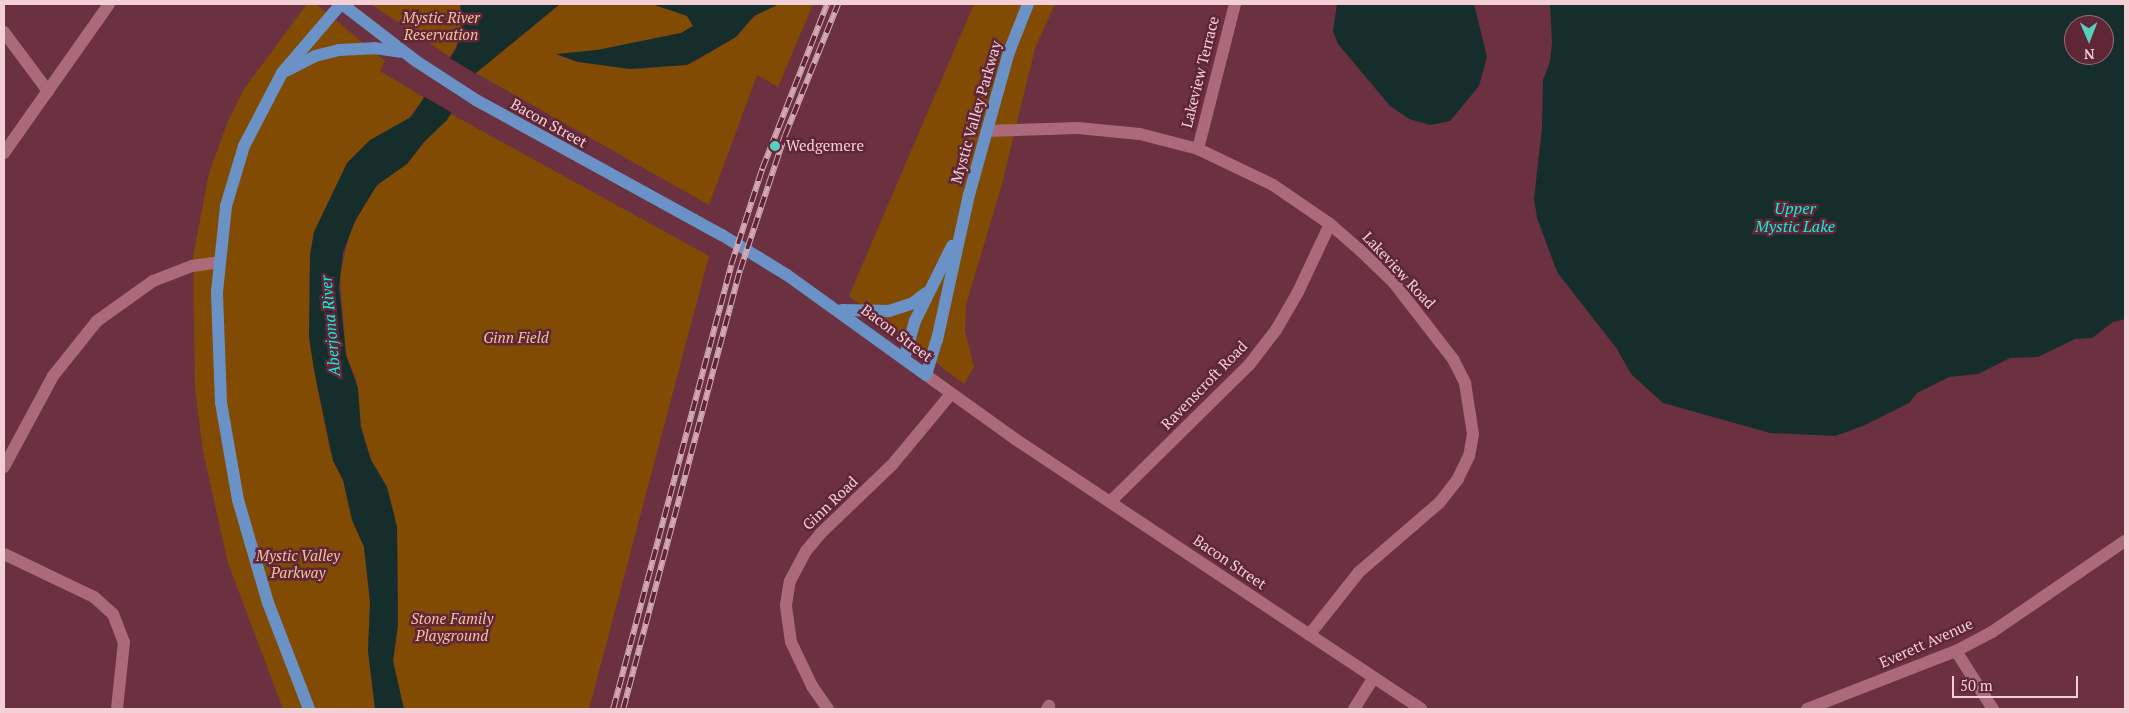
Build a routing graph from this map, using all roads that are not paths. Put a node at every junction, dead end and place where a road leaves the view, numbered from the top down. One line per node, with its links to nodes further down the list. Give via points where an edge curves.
1 (109, 4): 8 (street)
2 (342, 4): 6 (main road, Bacon Street); 7 (main road)
3 (1028, 4): 9 (main road, Mystic Valley Parkway, via 1012,45)
4 (1235, 4): 10 (street, Lakeview Terrace)
5 (4, 32): 8 (street)
6 (405, 53): 7 (main road, via 374,48 339,50 315,56); 16 (main road, Bacon Street, via 476,100 728,239)
7 (282, 73): 14 (main road, via 239,159 226,206)
8 (48, 91): 11 (street)
9 (987, 131): 10 (street, Lakeview Road, via 1078,128 1140,134); 13 (main road, Mystic Valley Parkway)
10 (1198, 149): 12 (street, Lakeview Road, via 1273,185)
11 (4, 153)
12 (1330, 224): 21 (street, Ravenscroft Road, via 1276,330 1249,364); 24 (street, Lakeview Road, via 1394,284 1453,359 1465,383 1473,434 1469,456 1458,479 1439,503 1359,572)
13 (960, 231): 15 (main road, Mystic Valley Parkway); 18 (main road, Mystic Valley Parkway, via 937,340)
14 (219, 262): 20 (street, via 192,266 153,281 97,321 53,376); 28 (main road, via 218,360 230,461 257,571)
15 (932, 287): 16 (main road, via 913,303 889,311 860,313); 17 (main road, Mystic Valley Parkway, via 908,337)
16 (834, 308): 17 (main road, Bacon Street)
17 (904, 358): 18 (main road, Bacon Street)
18 (926, 375): 19 (street, Bacon Street)
19 (951, 394): 21 (street, Bacon Street); 29 (street, Ginn Road, via 904,452 821,532 800,560 790,582 786,605 791,642 808,679)
20 (4, 467)
21 (1110, 502): 24 (street, Bacon Street)
22 (2125, 541): 25 (street, Everett Avenue, via 1992,632)
23 (4, 554): 27 (street, via 94,597 113,614 124,642)
24 (1309, 635): 26 (street, Bacon Street)
25 (1956, 651): 32 (street, Everett Avenue); 33 (street)
26 (1373, 678): 30 (street); 31 (street, Bacon Street)
27 (117, 709)
28 (309, 709)
29 (828, 709)
30 (1354, 709)
31 (1421, 709)
32 (1807, 709)
33 (1993, 709)

